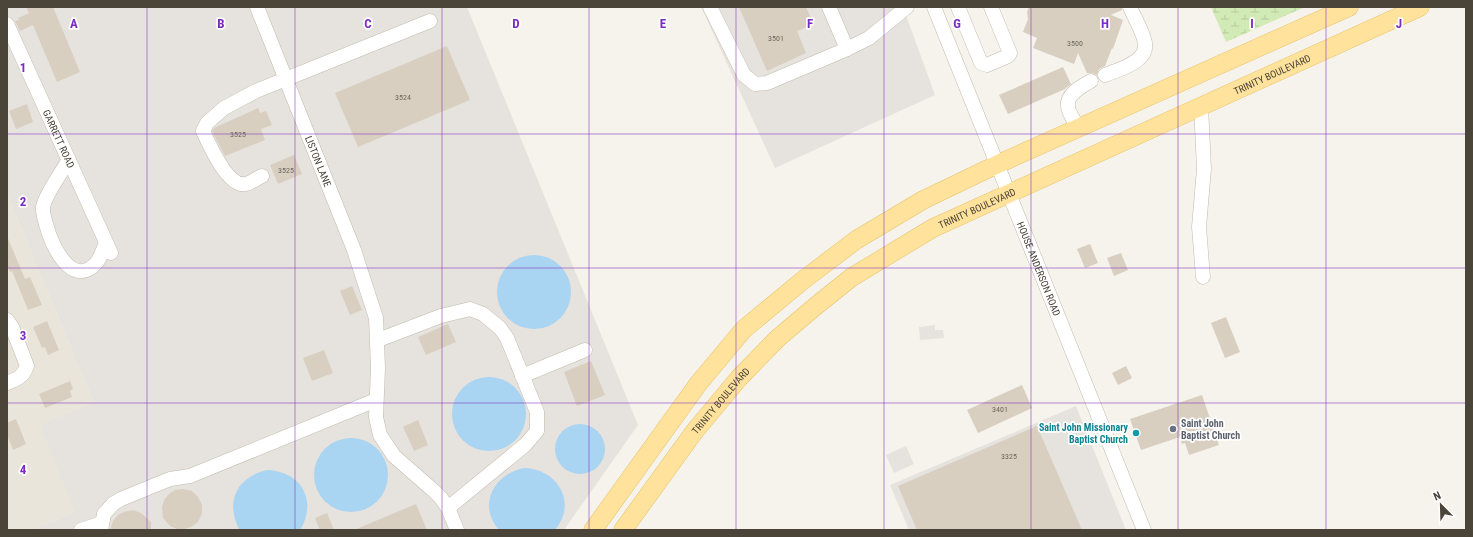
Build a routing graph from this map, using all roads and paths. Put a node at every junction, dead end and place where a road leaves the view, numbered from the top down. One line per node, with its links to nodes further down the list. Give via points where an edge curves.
1 (257, 7): 15 (street, LISTON LANE)
2 (710, 7): 13 (street, via 744,75 755,84 767,83)
3 (829, 7): 13 (street)
4 (907, 7): 13 (street, via 869,38)
5 (934, 7): 20 (street, HOUSE ANDERSON ROAD)
6 (958, 7): 7 (street, via 981,63 987,65 1010,53)
7 (991, 7)
8 (1130, 7): 14 (street, via 1145,40 1144,53 1124,68)
9 (1349, 7): 18 (main road)
10 (1420, 7): 17 (main road, TRINITY BOULEVARD)
11 (430, 21): 15 (street)
12 (7, 24): 19 (street, GARRETT ROAD)
13 (847, 49)
14 (1105, 75)
15 (286, 80): 21 (street, via 224,108 203,131 210,148 227,174 238,184 246,184); 25 (street, LISTON LANE, via 354,250 376,318)
16 (1091, 81): 18 (street, via 1078,87 1069,99 1068,106)
17 (1201, 106): 22 (main road, TRINITY BOULEVARD); 23 (street, via 1204,169 1199,227)
18 (1078, 128): 20 (main road)
19 (68, 160): 19 (street, GARRETT ROAD, via 108,248 89,269 78,272 65,265 52,243 43,207)
20 (998, 164): 22 (street, HOUSE ANDERSON ROAD); 34 (main road, via 923,200 856,240 802,280 744,329 698,384)
21 (262, 176)
22 (1009, 193): 35 (main road, TRINITY BOULEVARD, via 933,228 852,277 778,338 739,378 694,432); 36 (street, HOUSE ANDERSON ROAD)
23 (1204, 277)
24 (7, 320): 28 (street, via 27,366 24,374)
25 (378, 340): 27 (street, via 441,316 470,309 483,314 500,328 507,338); 29 (street, LISTON LANE)
26 (585, 350): 27 (street)
27 (522, 376): 30 (street, via 537,412 537,431 525,445)
28 (12, 381)
29 (376, 400): 30 (street, LISTON LANE, via 380,435 394,456 434,491); 31 (street, via 190,476 170,479 121,499 104,514)
30 (448, 508): 33 (street, LISTON LANE)
31 (102, 526): 32 (street)
32 (81, 530)
33 (456, 530)
34 (592, 530)
35 (623, 530)
36 (1144, 530)

